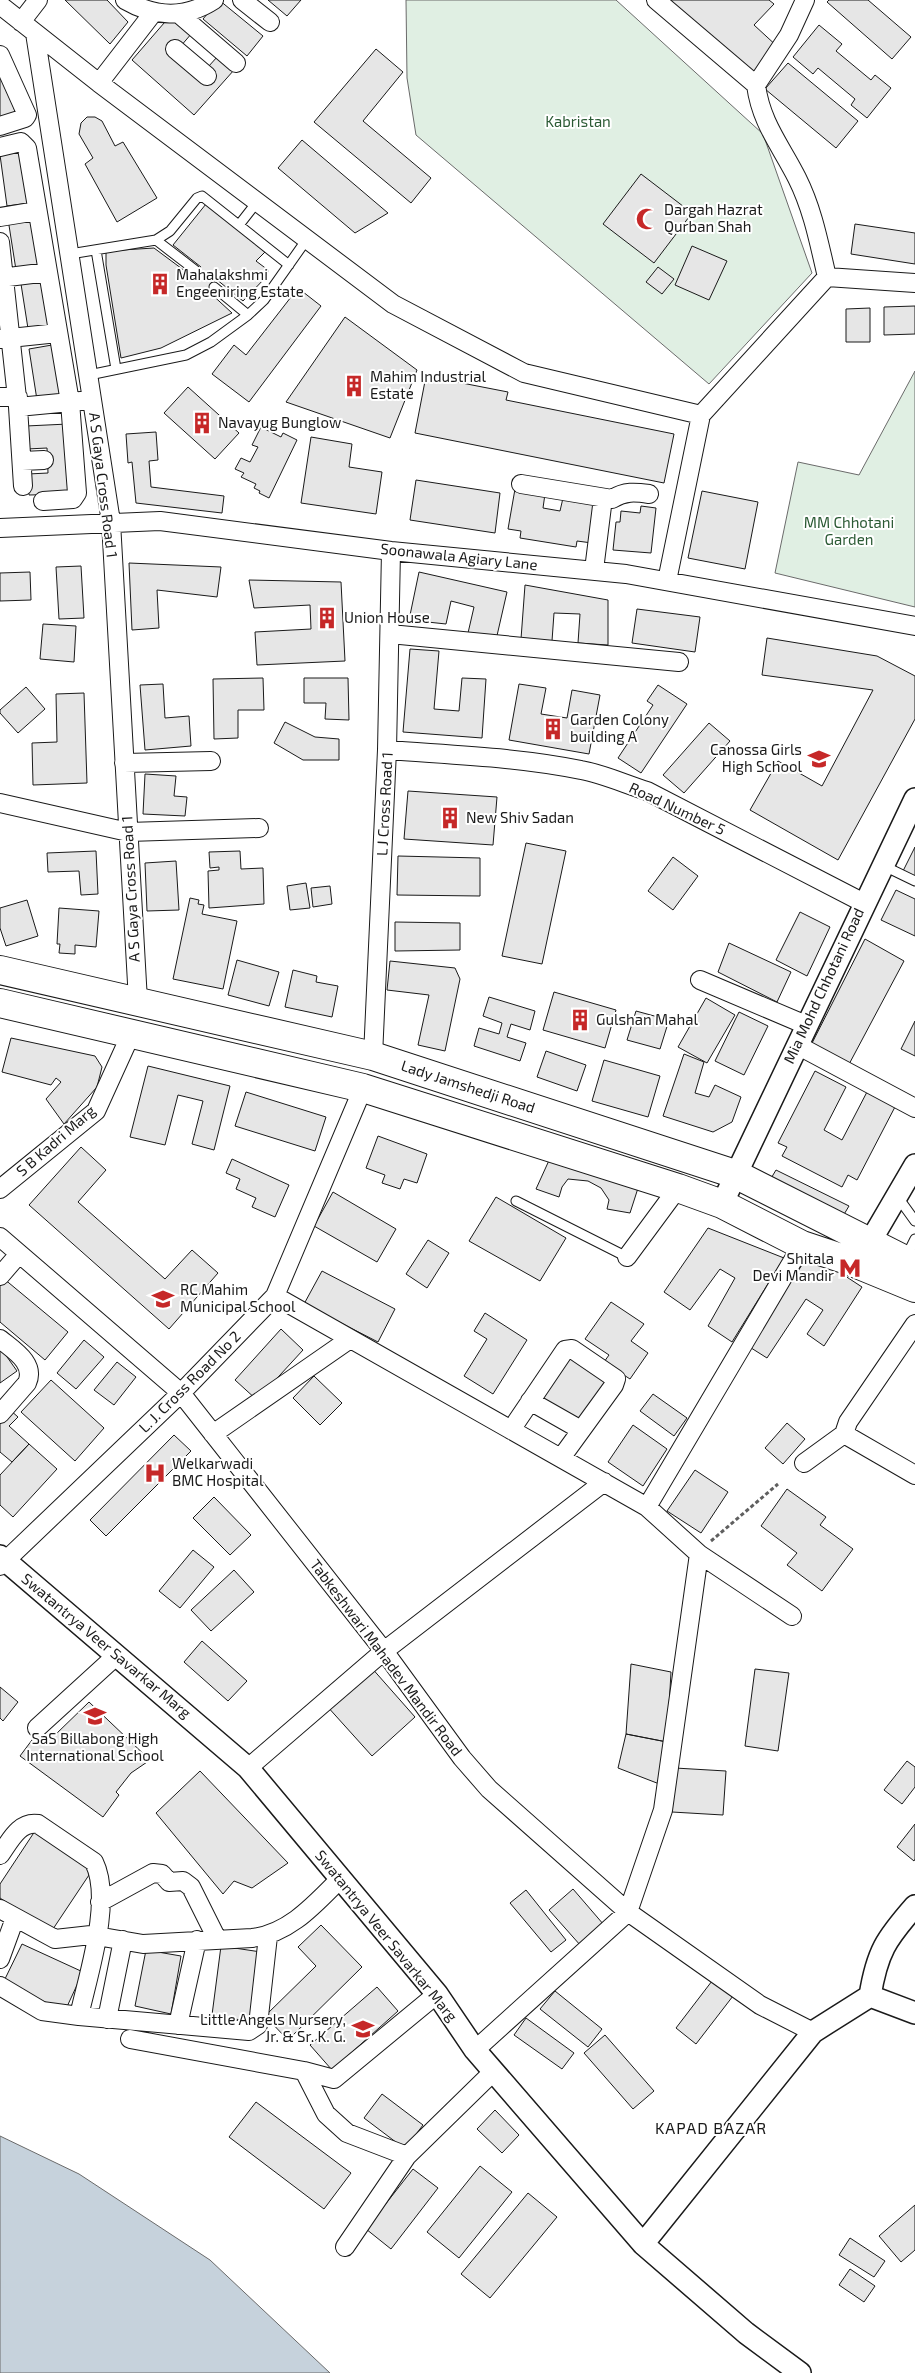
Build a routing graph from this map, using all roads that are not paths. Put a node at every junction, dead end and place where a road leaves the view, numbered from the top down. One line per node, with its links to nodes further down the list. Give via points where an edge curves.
1 (38, 0): 10 (street)
2 (125, 0): 8 (street)
3 (214, 0): 9 (street, via 206,6)
4 (242, 0): 11 (street)
5 (656, 0): 20 (street)
6 (805, 0): 20 (street, via 789,35)
7 (0, 5): 10 (street)
8 (153, 13): 9 (street); 19 (street)
9 (179, 14): 13 (street)
10 (21, 22): 12 (street)
11 (270, 22)
12 (35, 34): 19 (street); 31 (street, A S Gaya Cross Road 1)
13 (213, 43): 16 (street); 17 (street)
14 (174, 49): 17 (street)
15 (0, 55): 21 (street, via 27,115)
16 (236, 63)
17 (193, 65): 18 (street)
18 (207, 76)
19 (99, 84): 23 (street)
20 (756, 85): 35 (street, via 768,128 798,180 812,213)
21 (0, 126)
22 (0, 147): 24 (street, via 18,142 25,145)
23 (257, 202): 26 (lane); 27 (street)
24 (37, 211): 25 (street); 34 (street)
25 (0, 217)
26 (238, 225): 28 (lane, via 199,196 170,231); 32 (lane)
27 (307, 239): 32 (lane); 48 (street, via 393,304 524,373)
28 (156, 240): 30 (lane); 33 (lane)
29 (0, 242): 36 (street)
30 (96, 250): 31 (lane); 42 (lane)
31 (70, 254): 43 (street, A S Gaya Cross Road 1)
32 (289, 265): 39 (lane, via 264,300)
33 (195, 270)
34 (48, 272): 36 (street); 40 (street)
35 (827, 277): 37 (street); 48 (street)
36 (2, 278): 41 (street)
37 (915, 283)
38 (214, 287): 39 (lane)
39 (248, 315): 42 (lane, via 211,342 186,355)
40 (58, 333): 41 (street); 47 (street)
41 (6, 338): 46 (street)
42 (116, 369): 43 (lane)
43 (89, 375): 45 (street, A S Gaya Cross Road 1)
44 (0, 397): 46 (street)
45 (92, 400): 47 (street); 56 (street, A S Gaya Cross Road 1)
46 (18, 402): 47 (street); 50 (street)
47 (70, 402): 55 (street, via 77,494 73,499)
48 (702, 415): 60 (street)
49 (44, 460): 50 (street)
50 (22, 461): 52 (street)
51 (521, 484): 54 (street)
52 (23, 486)
53 (649, 494): 54 (street, via 631,492 612,499)
54 (603, 498): 59 (street)
55 (43, 501)
56 (111, 522): 57 (street, Soonawala Agiary Lane); 58 (street, Soonawala Agiary Lane, via 160,521); 66 (street, A S Gaya Cross Road 1)
57 (0, 528)
58 (391, 551): 59 (street, Soonawala Agiary Lane); 62 (street, L J Cross Road 1)
59 (594, 570): 60 (street, Soonawala Agiary Lane)
60 (666, 581): 61 (street, Soonawala Agiary Lane)
61 (915, 626)
62 (390, 634): 63 (street); 64 (street, L J Cross Road 1)
63 (679, 662)
64 (387, 750): 73 (street, Road Number 5, via 582,770 647,791); 81 (street, L J Cross Road 1)
65 (211, 761): 66 (street)
66 (124, 763): 70 (street, A S Gaya Cross Road 1)
67 (0, 803): 70 (street)
68 (914, 804): 71 (street, Mia Mohd Chhotani Road)
69 (259, 828): 70 (street)
70 (128, 832): 76 (street, A S Gaya Cross Road 1)
71 (884, 866): 72 (lane); 73 (street, Mia Mohd Chhotani Road)
72 (915, 881)
73 (864, 903): 78 (street, Mia Mohd Chhotani Road)
74 (0, 970): 76 (main road, Lady Jamshedji Road)
75 (700, 980): 78 (street)
76 (138, 1001): 81 (main road, Lady Jamshedji Road)
77 (0, 1003): 79 (main road)
78 (806, 1025): 80 (street, Mia Mohd Chhotani Road)
79 (131, 1034): 82 (main road); 87 (street, S B Kadri Marg, via 96,1111)
80 (797, 1044): 83 (street); 85 (street, Mia Mohd Chhotani Road)
81 (373, 1056): 85 (main road, Lady Jamshedji Road)
82 (364, 1088): 86 (main road); 100 (street, L. J. Cross Road No 2)
83 (915, 1108)
84 (913, 1173): 88 (street)
85 (735, 1174): 90 (street, Mia Mohd Chhotani Road); 93 (main road, Lady Jamshedji Road)
86 (678, 1188): 90 (main road); 97 (street)
87 (0, 1189)
88 (897, 1196): 91 (lane); 93 (street)
89 (516, 1201): 97 (lane)
90 (722, 1204): 94 (main road)
91 (915, 1221)
92 (0, 1237): 95 (street, Tabkeshwari Mahadev Mandir Road)
93 (870, 1242): 96 (main road, Lady Jamshedji Road)
94 (802, 1245): 99 (main road); 115 (street)
95 (19, 1254): 98 (street); 104 (street, Tabkeshwari Mahadev Mandir Road)
96 (911, 1255)
97 (627, 1256)
98 (0, 1276)
99 (915, 1288)
100 (275, 1296): 103 (street); 104 (street, L. J. Cross Road No 2)
101 (915, 1324): 110 (street, via 848,1422)
102 (0, 1339): 106 (street, via 23,1359 30,1370 30,1377)
103 (350, 1339): 107 (street); 109 (street)
104 (181, 1393): 109 (street, Tabkeshwari Mahadev Mandir Road); 117 (street, L. J. Cross Road No 2)
105 (530, 1401): 107 (street); 108 (street); 108 (street, via 565,1350 572,1348 616,1379)
106 (0, 1414)
107 (511, 1430): 111 (street)
108 (581, 1430): 111 (street)
109 (213, 1434): 119 (street, Tabkeshwari Mahadev Mandir Road)
110 (844, 1434): 112 (street); 113 (street)
111 (560, 1458): 114 (street)
112 (804, 1463)
113 (915, 1475)
114 (604, 1482): 115 (street); 119 (street)
115 (647, 1507): 116 (street)
116 (699, 1554): 118 (street); 127 (street, via 663,1810)
117 (2, 1561): 120 (street, Swatantrya Veer Savarkar Marg)
118 (792, 1616)
119 (384, 1651): 122 (street); 127 (street, Tabkeshwari Mahadev Mandir Road, via 462,1758 489,1789)
120 (117, 1655): 121 (street); 122 (street, Swatantrya Veer Savarkar Marg)
121 (37, 1728)
122 (248, 1768): 124 (street, Swatantrya Veer Savarkar Marg)
123 (0, 1855): 125 (street, via 22,1826 29,1822 38,1824 94,1862 98,1871)
124 (340, 1879): 130 (street, via 316,1904 279,1932); 136 (street, Swatantrya Veer Savarkar Marg)
125 (100, 1902): 129 (street); 131 (street, via 153,1873 162,1874 170,1882 183,1881 191,1886)
126 (915, 1906): 137 (street, via 889,1936 880,1952)
127 (628, 1912): 142 (street, Tabkeshwari Mahadev Mandir Road, via 760,2005); 144 (street)
128 (8, 1914): 129 (street, via 56,1939); 134 (street)
129 (98, 1936): 132 (street); 139 (street)
130 (268, 1936): 131 (street); 141 (street, via 258,2026 255,2029)
131 (218, 1939): 133 (street)
132 (123, 1940): 133 (street, via 143,1944); 140 (street)
133 (196, 1940): 141 (street)
134 (0, 1959)
135 (0, 1986): 139 (street, via 42,2011)
136 (437, 1994): 144 (street, Swatantrya Veer Savarkar Marg); 145 (street, via 334,2079)
137 (870, 1996): 138 (street); 142 (street)
138 (915, 2013)
139 (79, 2016): 140 (street)
140 (107, 2019): 141 (street)
141 (178, 2025)
142 (813, 2032): 148 (street)
143 (130, 2039): 145 (street)
144 (475, 2050): 146 (street, Swatantrya Veer Savarkar Marg)
145 (304, 2071): 147 (street, via 326,2114 347,2133)
146 (494, 2071): 147 (street); 148 (street, Swatantrya Veer Savarkar Marg)
147 (407, 2156): 149 (street)
148 (644, 2244): 150 (street, Swatantrya Veer Savarkar Marg, via 746,2332)
149 (345, 2247)
150 (800, 2373)

